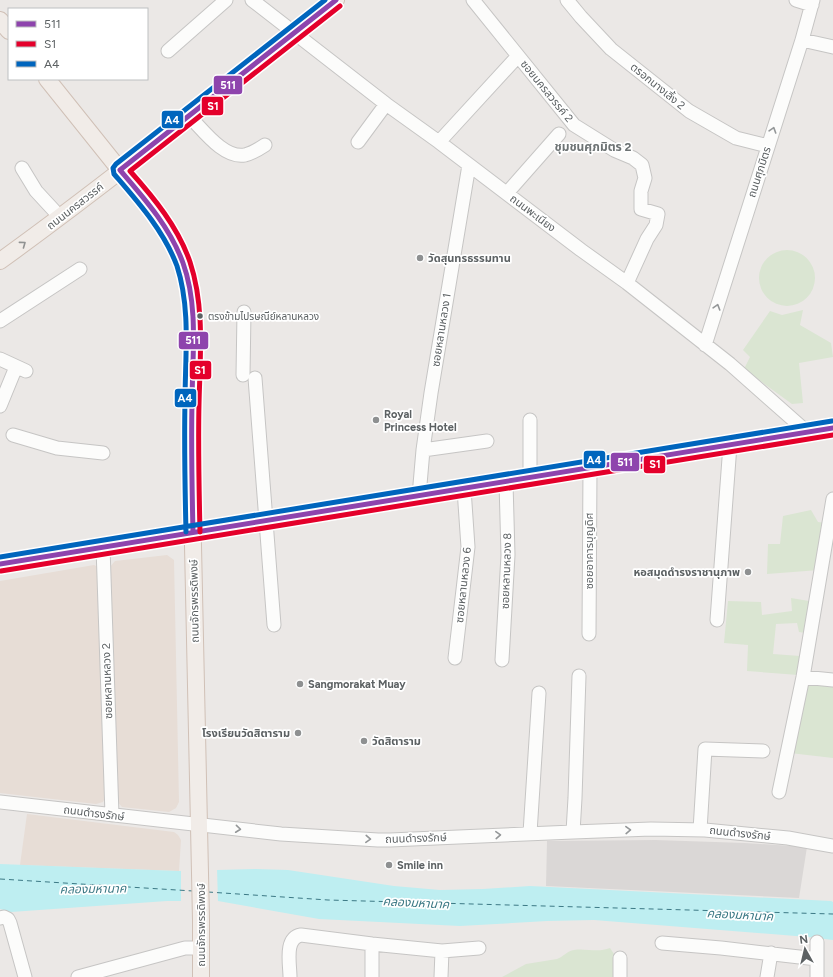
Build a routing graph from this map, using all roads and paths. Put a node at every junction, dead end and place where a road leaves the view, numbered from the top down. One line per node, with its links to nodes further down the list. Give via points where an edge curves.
1 (226, 0): 13 (street)
2 (252, 0): 10 (street, ถนนพะเนียง)
3 (336, 0): 10 (main road, ถนนนครสวรรค์)
4 (472, 0): 14 (street, ซอยนครสวรรค์ 2)
5 (567, 0): 22 (street, ตรอกนางเลิ้ง 2, via 611,49 689,111 736,138)
6 (796, 0): 7 (street)
7 (812, 2): 11 (street, ถนนศุภมิตร)
8 (0, 20): 9 (main road)
9 (8, 30)
10 (295, 33): 16 (street, ถนนพะเนียง); 17 (main road, ถนนนครสวรรค์)
11 (802, 40): 12 (street); 22 (street, ถนนศุภมิตร, one-way to 11)
12 (833, 47)
13 (168, 51)
14 (518, 56): 20 (street); 30 (street, ซอยนครสวรรค์ 2, via 574,125 642,165 645,178 641,191 641,209 658,214 656,225)
15 (48, 80): 25 (main road, ถนนจักรพรรดิพงษ์)
16 (386, 104): 19 (street); 20 (street, ถนนพะเนียง)
17 (190, 116): 21 (street, via 219,147 236,155 253,152); 25 (main road, ถนนนครสวรรค์)
18 (559, 134): 26 (street)
19 (358, 142)
20 (439, 142): 23 (street, ถนนพะเนียง)
21 (265, 145)
22 (768, 146): 33 (street, ถนนศุภมิตร, one-way to 22)
23 (469, 165): 26 (street, ถนนพะเนียง); 42 (street, ซอยหลานหลวง 1)
24 (22, 168): 27 (street, via 36,191)
25 (120, 170): 27 (main road, ถนนนครสวรรค์); 51 (main road, ถนนจักรพรรดิพงษ์, via 168,230 189,281 192,338)
26 (507, 193): 30 (street, ถนนพะเนียง)
27 (60, 218): 28 (main road, ถนนนครสวรรค์, one-way to 27)
28 (0, 261)
29 (80, 269): 32 (street)
30 (627, 283): 33 (street, ถนนพะเนียง)
31 (244, 312): 50 (street)
32 (0, 321)
33 (705, 345): 38 (street, ถนนพะเนียง)
34 (0, 359): 35 (street, via 21,369)
35 (0, 406)
36 (530, 420): 45 (street)
37 (833, 428): 38 (main road)
38 (807, 432): 41 (main road)
39 (13, 435): 43 (street, via 57,448)
40 (487, 442): 42 (street)
41 (730, 445): 44 (main road); 54 (street)
42 (423, 450): 48 (street, ซอยหลานหลวง 1)
43 (103, 453)
44 (590, 468): 45 (main road); 56 (street, ซอยอาคารบุญดิศ)
45 (530, 478): 46 (main road)
46 (506, 482): 47 (main road); 58 (street, ซอยหลานหลวง 8, via 508,555)
47 (464, 489): 48 (main road); 57 (street, ซอยหลานหลวง 6, via 468,547)
48 (419, 496): 50 (main road)
49 (833, 499): 60 (street)
50 (265, 521): 51 (main road); 55 (street)
51 (192, 532): 52 (main road); 67 (main road, ถนนจักรพรรดิพงษ์)
52 (103, 547): 53 (main road); 66 (street, ซอยหลานหลวง 2)
53 (0, 564)
54 (717, 620)
55 (274, 625)
56 (589, 634)
57 (455, 658)
58 (502, 660)
59 (579, 676): 69 (street)
60 (803, 677): 61 (street); 64 (street)
61 (833, 680)
62 (539, 693): 70 (street)
63 (763, 751): 68 (street, via 705,749)
64 (779, 792)
65 (0, 802): 66 (street, ถนนดำรงรักษ์)
66 (112, 815): 67 (street, ถนนดำรงรักษ์)
67 (199, 825): 70 (street, ถนนดำรงรักษ์, one-way to 70, via 281,834 390,840); 76 (main road, ถนนจักรพรรดิพงษ์)
68 (700, 830): 69 (street, ถนนดำรงรักษ์, one-way to 68); 71 (street, ถนนดำรงรักษ์, via 788,838)
69 (573, 832): 70 (street, ถนนดำรงรักษ์)
70 (530, 833)
71 (833, 846)
72 (0, 918): 82 (street, via 8,919 10,923)
73 (817, 942): 81 (street)
74 (662, 943): 79 (street)
75 (372, 944): 78 (street); 85 (street, via 296,936 289,945); 86 (street)
76 (201, 948): 83 (street, via 185,948); 84 (main road, ถนนจักรพรรดิพงษ์)
77 (479, 948): 78 (street)
78 (442, 951): 87 (street)
79 (771, 953): 81 (street); 89 (street)
80 (620, 958): 88 (street)
81 (817, 959): 90 (street)
82 (25, 977)
83 (78, 977)
84 (201, 977)
85 (290, 977)
86 (372, 977)
87 (441, 977)
88 (620, 977)
89 (767, 977)
90 (818, 977)

